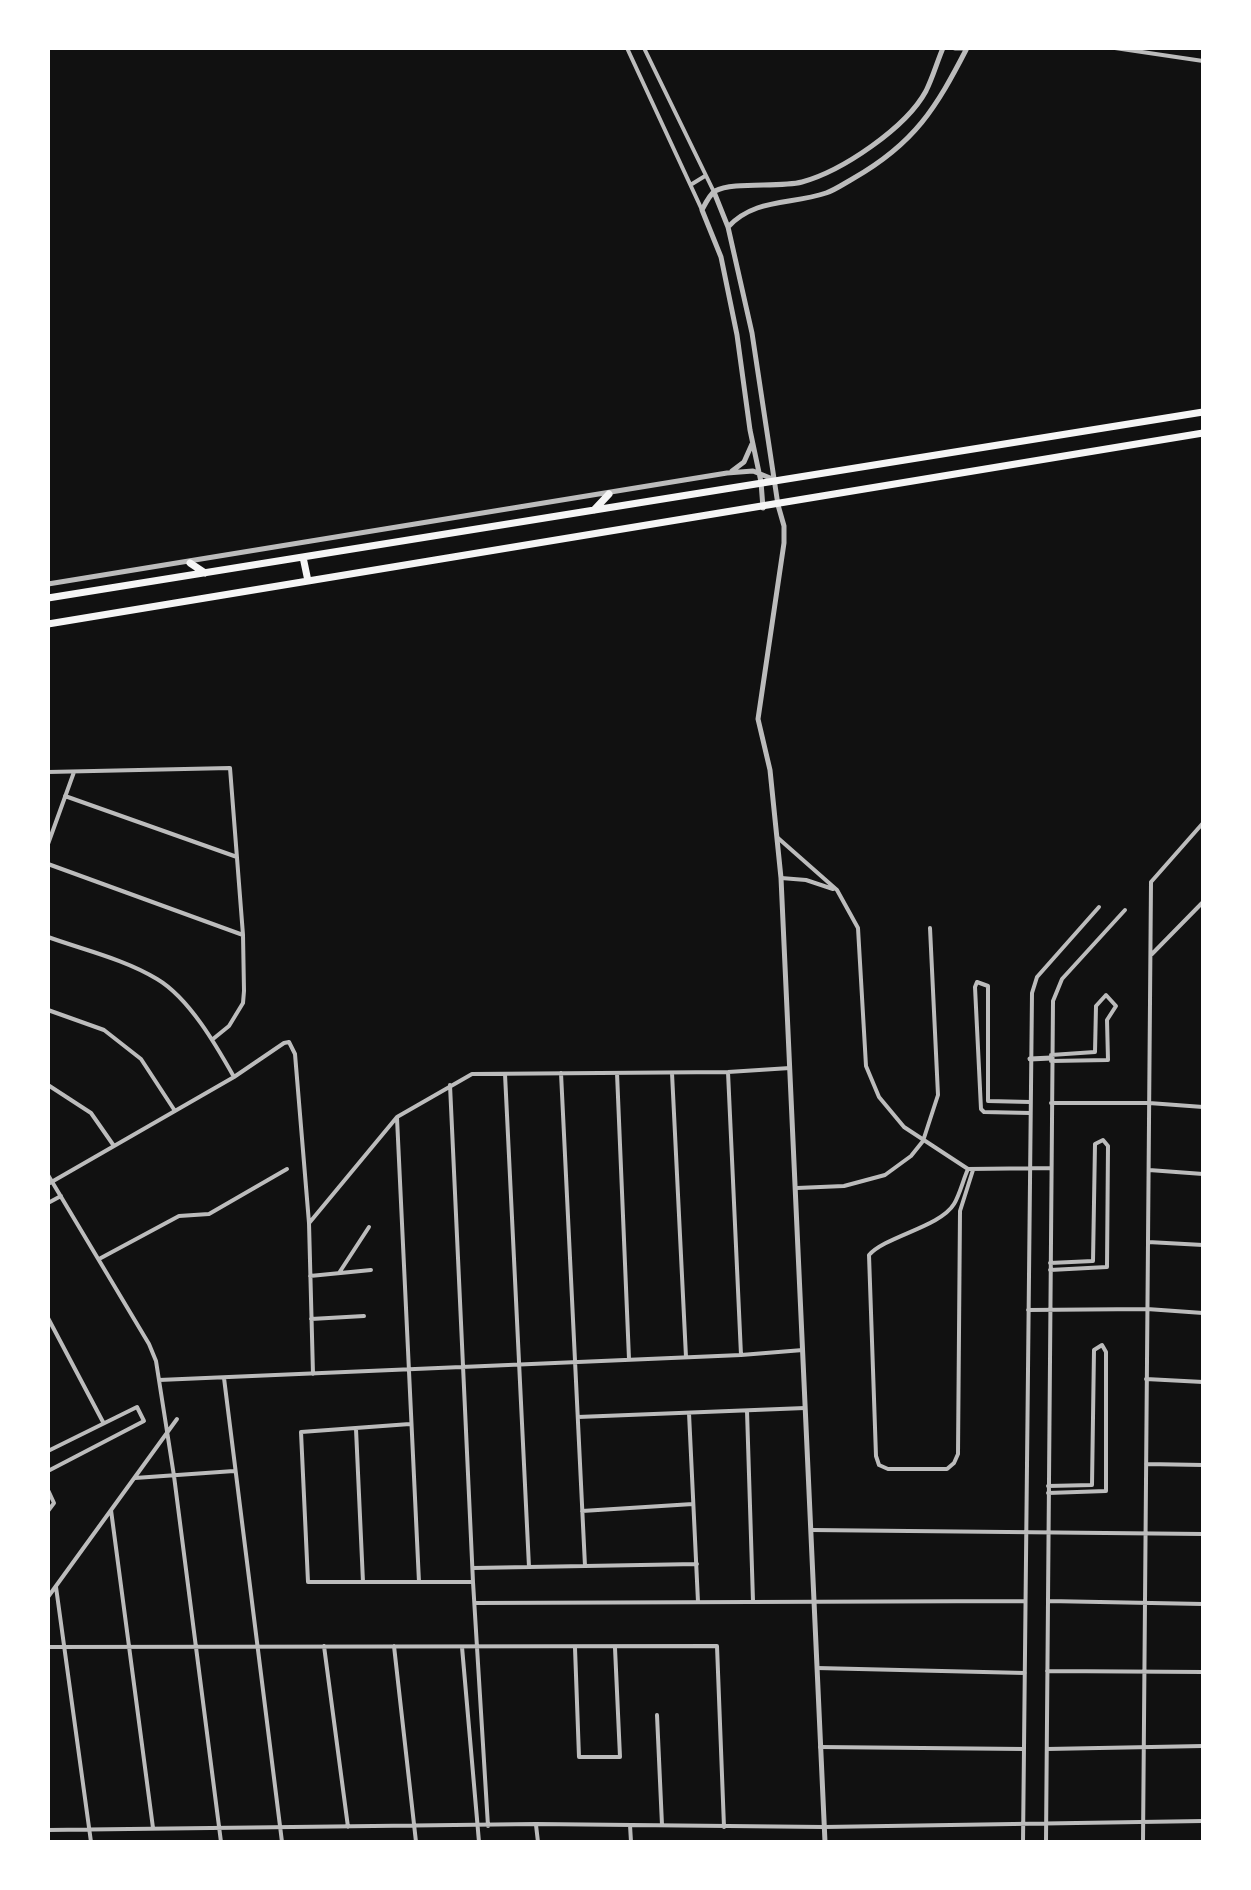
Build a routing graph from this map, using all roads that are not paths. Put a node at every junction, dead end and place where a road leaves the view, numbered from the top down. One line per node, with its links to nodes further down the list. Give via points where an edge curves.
1 (627, 48): 9 (street)
2 (644, 48): 8 (street)
3 (943, 48): 10 (street, via 925,92 899,122 844,163 802,182)
4 (955, 48): 5 (street)
5 (967, 48): 12 (street, via 938,102 915,133 891,153 827,193 752,208)
6 (1115, 48): 7 (street)
7 (1203, 61)
8 (705, 176): 9 (street); 10 (street)
9 (692, 184): 11 (street)
10 (714, 192): 11 (street); 12 (street)
11 (702, 210): 15 (street, via 721,257)
12 (728, 227): 18 (street, via 752,333)
13 (1203, 412): 18 (main road)
14 (1203, 433): 21 (main road)
15 (753, 442): 16 (street); 17 (street, via 744,462)
16 (759, 472): 17 (street); 18 (street); 19 (street)
17 (727, 473): 20 (street)
18 (775, 480): 19 (main road); 21 (street)
19 (761, 482): 22 (street); 23 (main road)
20 (609, 494): 23 (main road); 25 (street)
21 (778, 504): 22 (main road); 35 (street, via 784,543 758,719 770,770)
22 (763, 508): 27 (main road)
23 (594, 510): 24 (main road)
24 (303, 557): 26 (main road); 27 (main road)
25 (190, 563): 26 (main road); 28 (street)
26 (205, 573): 29 (main road)
27 (308, 581): 30 (main road)
28 (48, 584)
29 (48, 598)
30 (48, 624)
31 (48, 772): 32 (street)
32 (74, 772): 33 (street); 37 (street, via 230,768)
33 (65, 796): 36 (street); 37 (street)
34 (1203, 823): 47 (street, via 1151,882)
35 (778, 838): 39 (street); 40 (street)
36 (48, 844)
37 (237, 857): 45 (street)
38 (48, 864): 45 (street)
39 (781, 878): 40 (street, via 806,880); 52 (street)
40 (837, 890): 68 (street, via 858,928 866,1066 879,1098 904,1127)
41 (1203, 902): 47 (street)
42 (1099, 907): 51 (street, via 1036,977)
43 (1125, 910): 50 (street, via 1056,989)
44 (930, 928): 68 (street, via 939,1095)
45 (243, 934): 49 (street, via 243,1003 229,1026)
46 (48, 937): 49 (street, via 158,979)
47 (1152, 954): 63 (street)
48 (48, 1010): 65 (street, via 104,1030 141,1059)
49 (213, 1040): 58 (street)
50 (1051, 1058): 50 (street, via 1108,1060 1107,1020 1116,1006 1106,995 1096,1006 1095,1052); 51 (street); 62 (street)
51 (1030, 1059): 61 (street)
52 (791, 1068): 53 (street); 79 (street)
53 (728, 1072): 56 (street); 102 (street)
54 (561, 1073): 55 (street); 57 (street); 105 (street)
55 (617, 1073): 56 (street); 104 (street)
56 (672, 1073): 103 (street)
57 (505, 1074): 60 (street, via 472,1074); 106 (street)
58 (234, 1077): 65 (street); 84 (street, via 289,1042 295,1054)
59 (48, 1085): 69 (street, via 91,1113)
60 (450, 1085): 67 (street); 107 (street)
61 (1030, 1102): 66 (street); 66 (street, via 988,1101 988,986 977,982 981,1109)
62 (1051, 1103): 63 (street); 71 (street)
63 (1149, 1103): 64 (street); 74 (street)
64 (1203, 1107)
65 (175, 1111): 69 (street)
66 (1030, 1113): 70 (street)
67 (397, 1117): 84 (street); 108 (street)
68 (923, 1141): 73 (street); 79 (street, via 911,1156 885,1175 844,1186)
69 (114, 1146): 77 (street)
70 (1029, 1168): 71 (street); 73 (street); 95 (street)
71 (1051, 1168): 89 (street)
72 (287, 1169): 88 (street, via 209,1214 179,1216)
73 (970, 1169): 82 (street); 83 (street)
74 (1149, 1170): 75 (street); 86 (street)
75 (1203, 1174)
76 (48, 1175): 77 (street)
77 (53, 1181): 78 (street); 80 (street)
78 (48, 1184)
79 (797, 1188): 101 (street)
80 (61, 1196): 81 (street); 88 (street)
81 (48, 1203)
82 (953, 1206): 83 (street); 83 (street, via 917,1230 875,1248 869,1255 876,1456 879,1465 888,1469 946,1469 958,1454)
83 (960, 1211)
84 (309, 1223): 93 (street)
85 (369, 1227): 92 (street)
86 (1148, 1242): 87 (street); 94 (street)
87 (1203, 1245)
88 (99, 1259): 112 (street, via 149,1344)
89 (1050, 1263): 90 (street); 90 (street, via 1093,1261 1095,1144 1103,1140 1108,1146 1107,1267)
90 (1050, 1269): 96 (street)
91 (371, 1270): 92 (street)
92 (339, 1273): 93 (street)
93 (310, 1276): 100 (street)
94 (1147, 1309): 96 (street); 97 (street); 111 (street)
95 (1028, 1310): 96 (street); 138 (street)
96 (1050, 1310): 130 (street)
97 (1203, 1313)
98 (364, 1316): 100 (street)
99 (48, 1318): 119 (street)
100 (311, 1318): 109 (street)
101 (802, 1350): 102 (street); 114 (street)
102 (741, 1355): 103 (street)
103 (686, 1357): 104 (street)
104 (629, 1359): 105 (street)
105 (575, 1361): 106 (street); 117 (street)
106 (519, 1364): 107 (street); 144 (street)
107 (465, 1367): 108 (street); 145 (street)
108 (407, 1369): 109 (street); 120 (street)
109 (313, 1374): 110 (street)
110 (224, 1378): 112 (street); 127 (street)
111 (1146, 1379): 113 (street); 124 (street)
112 (159, 1380): 122 (street)
113 (1203, 1382)
114 (806, 1408): 115 (street); 137 (street)
115 (747, 1412): 116 (street); 152 (street)
116 (689, 1413): 117 (street); 133 (street)
117 (578, 1417): 136 (street)
118 (177, 1419): 122 (street)
119 (103, 1422): 123 (street); 126 (street, via 137,1407 144,1421)
120 (410, 1424): 121 (street); 147 (street)
121 (356, 1429): 146 (street); 146 (street, via 301,1432 308,1582)
122 (167, 1432): 128 (street); 129 (street)
123 (48, 1451)
124 (1146, 1464): 125 (street); 140 (street)
125 (1203, 1465)
126 (48, 1471)
127 (234, 1472): 128 (street); 165 (street)
128 (174, 1476): 129 (street); 164 (street)
129 (134, 1478): 134 (street)
130 (1048, 1486): 132 (street); 132 (street, via 1092,1485 1094,1351 1102,1346 1106,1352 1106,1491)
131 (48, 1490): 135 (street, via 54,1503)
132 (1048, 1492): 139 (street)
133 (693, 1504): 136 (street); 142 (street)
134 (111, 1510): 149 (street); 163 (street)
135 (48, 1511)
136 (582, 1511): 143 (street)
137 (811, 1530): 138 (street); 151 (street)
138 (1026, 1533): 139 (street); 153 (street)
139 (1048, 1533): 140 (street); 154 (street)
140 (1145, 1533): 141 (street); 157 (street)
141 (1203, 1534)
142 (697, 1564): 143 (street); 155 (street)
143 (585, 1566): 144 (street)
144 (529, 1567): 145 (street)
145 (473, 1568): 148 (street)
146 (363, 1582): 147 (street)
147 (419, 1582): 148 (street)
148 (473, 1582): 156 (street)
149 (56, 1587): 150 (street); 162 (street)
150 (48, 1597)
151 (814, 1600): 152 (street); 153 (street); 170 (street)
152 (753, 1601): 155 (street)
153 (1025, 1601): 173 (street)
154 (1048, 1601): 157 (street); 171 (street)
155 (698, 1602): 156 (street)
156 (475, 1603): 167 (street)
157 (1145, 1603): 158 (street); 172 (street)
158 (1203, 1604)
159 (324, 1646): 160 (street); 165 (street); 190 (street)
160 (394, 1646): 166 (street); 191 (street)
161 (48, 1647): 162 (street)
162 (64, 1647): 163 (street); 198 (street)
163 (129, 1647): 164 (street); 194 (street)
164 (196, 1647): 165 (street); 195 (street)
165 (257, 1647): 196 (street)
166 (462, 1647): 167 (street); 188 (street)
167 (477, 1647): 168 (street); 189 (street)
168 (575, 1648): 169 (street); 169 (street, via 579,1757 620,1757)
169 (615, 1648): 192 (street, via 717,1646)
170 (817, 1668): 173 (street); 177 (street)
171 (1047, 1671): 172 (street); 180 (street)
172 (1144, 1671): 174 (street); 178 (street)
173 (1025, 1672): 179 (street)
174 (1203, 1672)
175 (657, 1715): 186 (street)
176 (1203, 1746): 178 (street)
177 (819, 1747): 179 (street); 193 (street)
178 (1144, 1747): 180 (street); 182 (street)
179 (1024, 1749): 187 (street)
180 (1047, 1749): 184 (street)
181 (1203, 1821): 182 (street)
182 (1143, 1823): 184 (street); 209 (street)
183 (536, 1824): 185 (street); 189 (street); 204 (street)
184 (1046, 1824): 187 (street); 208 (street)
185 (630, 1825): 186 (street); 205 (street)
186 (662, 1825): 192 (street)
187 (1023, 1825): 193 (street); 207 (street)
188 (477, 1826): 189 (street); 191 (street); 203 (street)
189 (488, 1826)
190 (348, 1827): 191 (street); 196 (street)
191 (416, 1827): 202 (street)
192 (723, 1827): 193 (street)
193 (824, 1827): 206 (street)
194 (153, 1828): 195 (street); 198 (street)
195 (219, 1828): 196 (street); 200 (street)
196 (280, 1828): 201 (street)
197 (48, 1830): 198 (street)
198 (88, 1830): 199 (street)
199 (91, 1842)
200 (221, 1842)
201 (282, 1842)
202 (416, 1842)
203 (479, 1842)
204 (538, 1842)
205 (632, 1842)
206 (825, 1842)
207 (1023, 1842)
208 (1046, 1842)
209 (1143, 1842)

